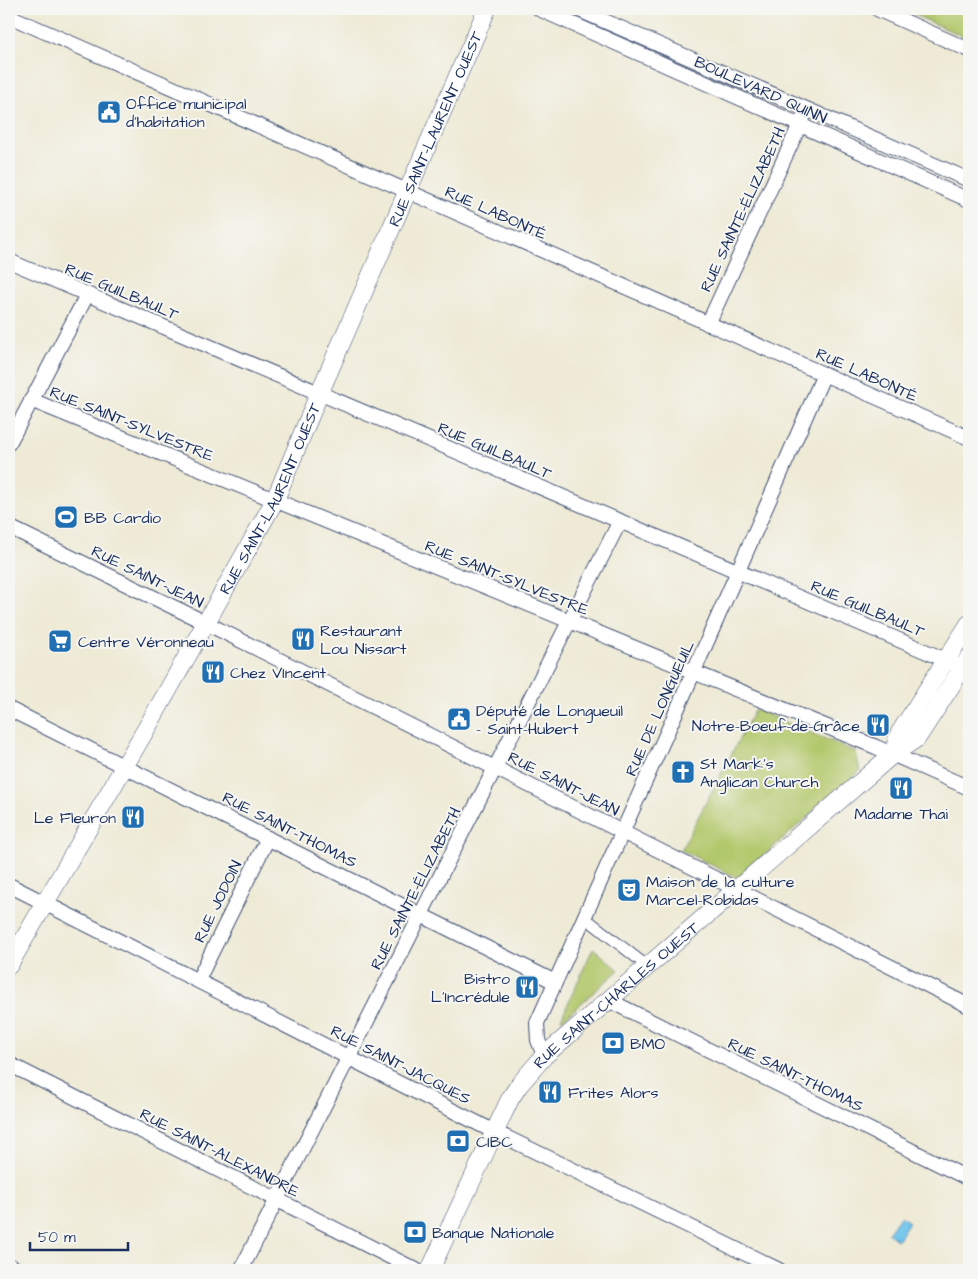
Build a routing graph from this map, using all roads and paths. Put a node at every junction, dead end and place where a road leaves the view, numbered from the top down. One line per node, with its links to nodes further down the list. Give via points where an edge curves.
1 (487, 9): 10 (street, RUE SAINT-LAURENT OUEST)
2 (539, 9): 8 (street, BOULEVARD QUINN)
3 (577, 9): 7 (street, BOULEVARD QUINN)
4 (877, 9): 6 (street)
5 (9, 16): 10 (street, RUE LABONTÉ)
6 (969, 50)
7 (807, 109): 8 (street, RUE SAINTE-ÉLIZABETH); 9 (street, BOULEVARD QUINN)
8 (799, 126): 11 (street, BOULEVARD QUINN); 14 (street, RUE SAINTE-ÉLIZABETH)
9 (969, 180)
10 (407, 192): 14 (street, RUE LABONTÉ); 16 (street, RUE SAINT-LAURENT OUEST)
11 (969, 200)
12 (9, 261): 13 (street, RUE GUILBAULT)
13 (87, 295): 16 (street, RUE GUILBAULT); 17 (street)
14 (708, 324): 15 (street, RUE LABONTÉ)
15 (824, 374): 18 (street, RUE LABONTÉ); 23 (street, RUE DE LONGUEUIL)
16 (319, 394): 20 (street, RUE SAINT-LAURENT OUEST); 21 (street, RUE GUILBAULT)
17 (31, 400): 19 (street); 20 (street, RUE SAINT-SYLVESTRE)
18 (969, 438)
19 (9, 443)
20 (275, 500): 24 (street, RUE SAINT-SYLVESTRE); 25 (street, RUE SAINT-LAURENT OUEST)
21 (620, 522): 23 (street, RUE GUILBAULT); 24 (street, RUE SAINTE-ÉLIZABETH)
22 (9, 527): 25 (street, RUE SAINT-JEAN)
23 (738, 572): 27 (street, RUE GUILBAULT); 29 (street, RUE DE LONGUEUIL)
24 (569, 621): 29 (street, RUE SAINT-SYLVESTRE); 33 (street, RUE SAINTE-ÉLIZABETH)
25 (206, 624): 32 (street, RUE SAINT-LAURENT OUEST); 33 (street, RUE SAINT-JEAN)
26 (969, 624): 27 (street, RUE SAINT-CHARLES OUEST)
27 (946, 660): 28 (street, RUE GUILBAULT); 31 (street, RUE SAINT-CHARLES OUEST, via 899,734)
28 (967, 665): 31 (street, RUE SAINT-CHARLES OUEST, via 917,738)
29 (694, 672): 31 (street, RUE SAINT-SYLVESTRE); 35 (street, RUE DE LONGUEUIL)
30 (9, 708): 32 (street, RUE SAINT-THOMAS)
31 (893, 754): 34 (street, RUE SAINT-SYLVESTRE); 38 (street, RUE SAINT-CHARLES OUEST)
32 (124, 766): 36 (street, RUE SAINT-THOMAS); 39 (street, RUE SAINT-LAURENT OUEST)
33 (495, 768): 35 (street, RUE SAINT-JEAN); 40 (street, RUE SAINTE-ÉLIZABETH)
34 (969, 788)
35 (622, 832): 38 (street, RUE SAINT-JEAN); 41 (street, RUE DE LONGUEUIL)
36 (268, 838): 40 (street, RUE SAINT-THOMAS); 44 (street, RUE JODOIN)
37 (9, 885): 39 (street, RUE SAINT-JACQUES)
38 (737, 890): 43 (street, RUE SAINT-CHARLES OUEST); 47 (street, RUE SAINT-JEAN)
39 (44, 904): 42 (street, RUE SAINT-LAURENT OUEST); 44 (street, RUE SAINT-JACQUES)
40 (421, 915): 45 (street, RUE SAINT-THOMAS); 49 (street, RUE SAINTE-ÉLIZABETH)
41 (583, 916): 43 (street); 45 (street, RUE DE LONGUEUIL)
42 (9, 965)
43 (647, 966): 46 (street, RUE SAINT-CHARLES OUEST)
44 (198, 980): 49 (street, RUE SAINT-JACQUES)
45 (555, 982): 48 (street, RUE DE LONGUEUIL, via 537,1024)
46 (608, 1000): 48 (street, RUE SAINT-CHARLES OUEST); 52 (street, RUE SAINT-THOMAS)
47 (969, 1006)
48 (544, 1056): 51 (street, RUE SAINT-CHARLES OUEST, via 510,1098)
49 (349, 1057): 51 (street, RUE SAINT-JACQUES); 53 (street, RUE SAINTE-ÉLIZABETH)
50 (9, 1064): 53 (street, RUE SAINT-ALEXANDRE)
51 (493, 1131): 58 (street, RUE SAINT-CHARLES OUEST); 59 (street, RUE SAINT-JACQUES)
52 (969, 1179)
53 (277, 1200): 56 (street, RUE SAINTE-ÉLIZABETH); 57 (street, RUE SAINT-ALEXANDRE)
54 (9, 1265): 55 (street)
55 (18, 1270)
56 (241, 1270)
57 (416, 1270)
58 (430, 1270)
59 (779, 1270)

